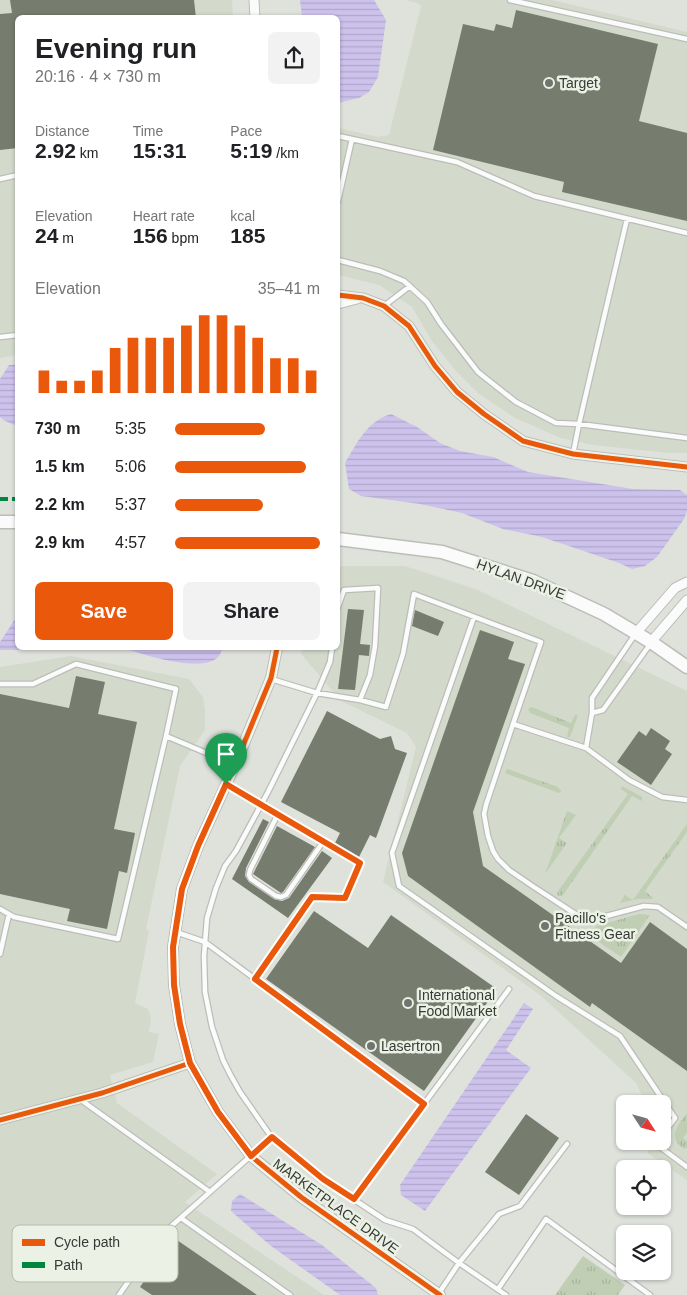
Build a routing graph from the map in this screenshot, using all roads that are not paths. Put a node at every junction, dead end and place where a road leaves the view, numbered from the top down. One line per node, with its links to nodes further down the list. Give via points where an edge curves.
1 (254, 0): 3 (street)
2 (510, 0): 4 (lane)
3 (255, 15)
4 (687, 39)
5 (340, 136): 6 (lane)
6 (352, 139): 9 (lane); 10 (lane, via 457,162 534,196)
7 (15, 176): 8 (lane)
8 (0, 179)
9 (340, 192)
10 (627, 219): 11 (lane); 20 (lane)
11 (687, 233)
12 (340, 261): 13 (lane, via 380,271)
13 (410, 286): 17 (lane); 20 (lane, via 427,302 478,372 516,402 556,423)
14 (340, 295): 15 (street)
15 (363, 298): 16 (street); 17 (street)
16 (340, 304)
17 (384, 306): 22 (street, via 408,326 457,392 484,414 523,441)
18 (15, 335): 19 (lane)
19 (0, 337)
20 (579, 424): 21 (lane); 22 (lane)
21 (687, 438)
22 (573, 454): 23 (street)
23 (687, 467)
24 (0, 522): 25 (main road)
25 (15, 522)
26 (340, 539): 31 (main road, HYLAN DRIVE, via 442,552 480,563 570,597)
27 (687, 582): 31 (street, via 675,588)
28 (687, 600): 32 (street)
29 (340, 601): 39 (lane, via 344,590 378,588 375,646 370,675)
30 (474, 617): 39 (lane, via 414,594 402,654 386,707); 41 (lane, via 540,642); 59 (lane, via 392,854 399,886 556,996 620,1036)
31 (636, 633): 32 (main road, HYLAN DRIVE); 40 (lane, via 592,698)
32 (651, 642): 35 (main road, HYLAN DRIVE); 40 (lane, via 603,710)
33 (277, 650): 36 (street, MARKETPLACE DRIVE)
34 (332, 650): 38 (lane)
35 (687, 667)
36 (271, 678): 38 (lane); 44 (street, MARKETPLACE DRIVE)
37 (0, 684): 42 (lane, via 33,684 76,664 176,689)
38 (317, 693): 39 (lane); 47 (lane)
39 (360, 700)
40 (592, 713): 43 (lane)
41 (513, 724): 43 (lane); 52 (lane, via 484,814 491,845 498,859 509,870 580,917 595,919 644,906 658,907)
42 (166, 736): 44 (lane); 51 (lane, via 118,940)
43 (586, 748): 46 (lane, via 629,780 662,797)
44 (235, 765): 45 (street, MARKETPLACE DRIVE)
45 (226, 784): 47 (lane); 53 (street, MARKETPLACE DRIVE, via 182,889)
46 (687, 800)
47 (260, 806): 48 (lane); 54 (lane, via 220,877 207,918)
48 (277, 816): 49 (lane); 49 (lane, via 249,875 276,896 286,895)
49 (323, 842): 56 (lane, via 360,863 345,898 312,897)
50 (0, 909): 51 (lane)
51 (9, 914): 55 (lane)
52 (687, 927)
53 (176, 932): 54 (lane); 58 (street, MARKETPLACE DRIVE, via 174,985)
54 (205, 942): 56 (lane); 65 (lane, via 205,992 212,1027 240,1092)
55 (0, 954)
56 (255, 979): 61 (lane)
57 (509, 989): 61 (lane)
58 (190, 1063): 60 (street); 68 (street, MARKETPLACE DRIVE, via 218,1112)
59 (660, 1095)
60 (80, 1099): 63 (street); 70 (lane)
61 (424, 1104): 71 (lane)
62 (671, 1112): 64 (lane, via 675,1118)
63 (0, 1120)
64 (671, 1124)
65 (272, 1137): 68 (lane); 71 (lane, via 323,1179)
66 (567, 1144): 74 (lane, via 520,1206 499,1214)
67 (664, 1150): 69 (lane)
68 (251, 1156): 70 (lane); 79 (street, MARKETPLACE DRIVE, via 300,1197)
69 (687, 1166)
70 (210, 1192): 72 (lane)
71 (354, 1199): 74 (lane, via 385,1220 413,1229)
72 (181, 1218): 73 (lane); 78 (lane)
73 (173, 1225)
74 (459, 1264): 76 (lane); 79 (lane)
75 (128, 1282): 77 (lane)
76 (498, 1289): 80 (lane); 81 (lane, via 546,1219)
77 (119, 1295)
78 (290, 1295)
79 (439, 1295)
80 (506, 1295)
81 (650, 1295)

